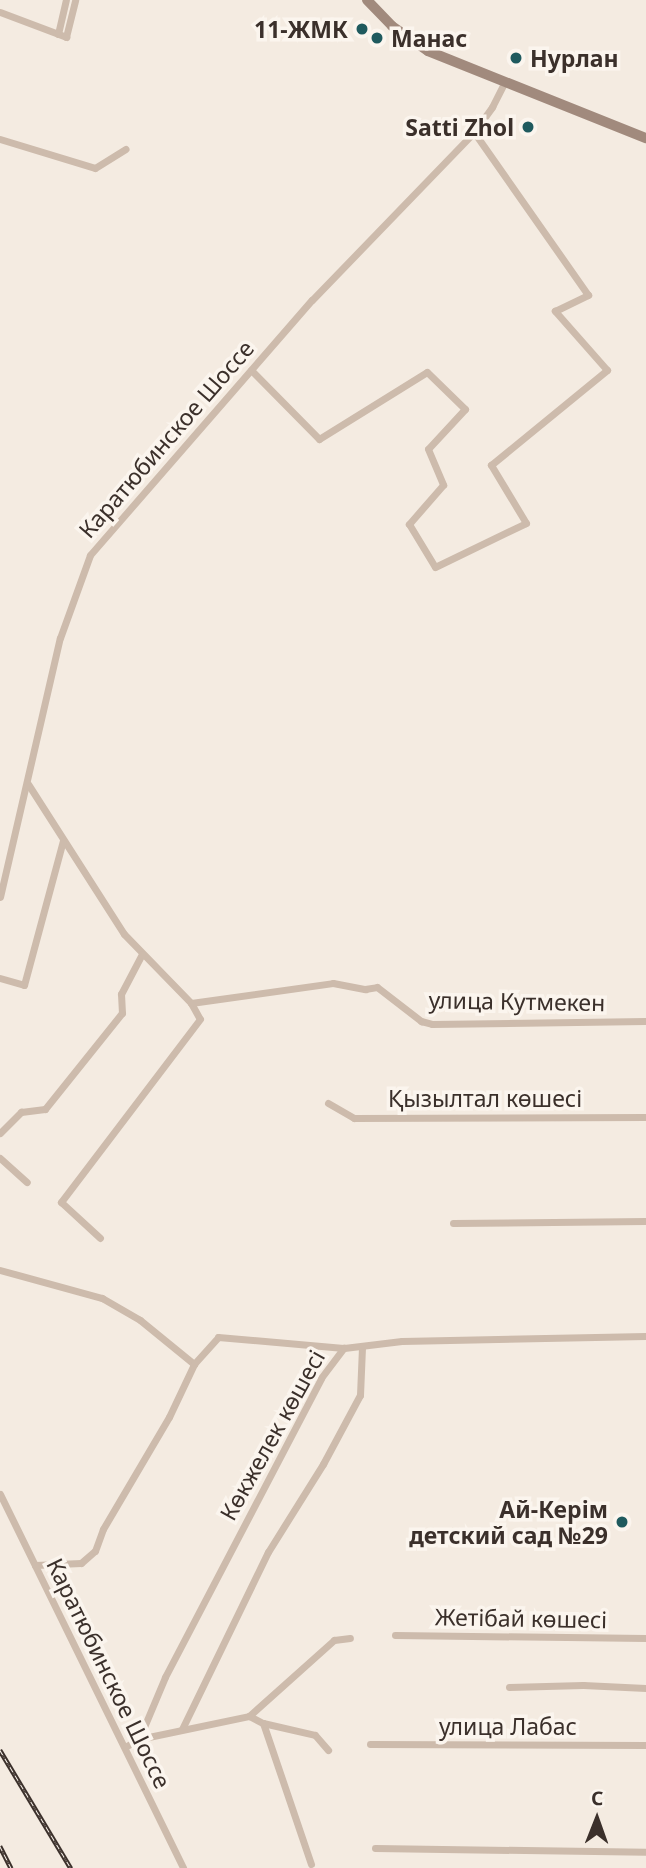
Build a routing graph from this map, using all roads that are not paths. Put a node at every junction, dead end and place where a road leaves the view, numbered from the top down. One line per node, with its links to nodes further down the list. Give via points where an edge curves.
1 (66, 0): 5 (street)
2 (75, 0): 5 (street, via 66,37)
3 (367, 0): 6 (main road, via 392,26 428,51)
4 (0, 12): 5 (street)
5 (58, 34)
6 (504, 83): 7 (street, Каратюбинское Шоссе); 8 (main road)
7 (474, 132): 11 (street, Каратюбинское Шоссе); 11 (street, via 588,295 555,311 607,370 491,465 526,523 435,567 409,524 443,485 428,449 465,409 427,372 319,439)
8 (646, 138)
9 (0, 139): 10 (street, via 95,168)
10 (125, 149)
11 (251, 370): 12 (street, Каратюбинское Шоссе, via 90,555 60,638)
12 (28, 784): 13 (street); 14 (street, Каратюбинское Шоссе)
13 (63, 840): 15 (street); 16 (street, via 24,985)
14 (0, 897)
15 (142, 954): 17 (street); 21 (street, via 121,994 122,1013 45,1109 21,1112)
16 (0, 978)
17 (191, 1003): 18 (street, улица Кутмекен, via 333,984 377,987 421,1021 432,1024); 26 (street, via 199,1024 61,1202)
18 (646, 1021)
19 (328, 1103): 20 (street, Қызылтал көшесі, via 354,1118)
20 (646, 1117)
21 (0, 1133)
22 (0, 1158): 23 (street)
23 (27, 1182)
24 (646, 1221): 25 (street)
25 (453, 1223)
26 (100, 1238)
27 (0, 1270): 31 (street, via 102,1298 140,1320)
28 (646, 1336): 29 (street, Көкжелек көшесі, via 402,1341)
29 (362, 1347): 30 (street, Көкжелек көшесі); 41 (street, via 360,1395 268,1552)
30 (344, 1348): 31 (street, via 218,1337); 42 (street, Көкжелек көшесі, via 321,1378 165,1677)
31 (194, 1364): 33 (street, via 95,1551 81,1563)
32 (0, 1494): 33 (street, Каратюбинское Шоссе)
33 (35, 1565): 45 (street, Каратюбинское Шоссе)
34 (395, 1636): 36 (street, Жетібай көшесі)
35 (350, 1638): 39 (street, via 334,1640)
36 (646, 1638)
37 (509, 1687): 38 (street)
38 (646, 1688)
39 (249, 1716): 40 (street); 41 (street)
40 (263, 1723): 46 (street, via 315,1735); 49 (street)
41 (182, 1729): 42 (street)
42 (139, 1739): 45 (street)
43 (370, 1744): 44 (street, улица Лабас)
44 (646, 1745)
45 (125, 1747): 50 (street, Каратюбинское Шоссе)
46 (328, 1750)
47 (375, 1848): 48 (street)
48 (646, 1852)
49 (311, 1864)
50 (183, 1868)

